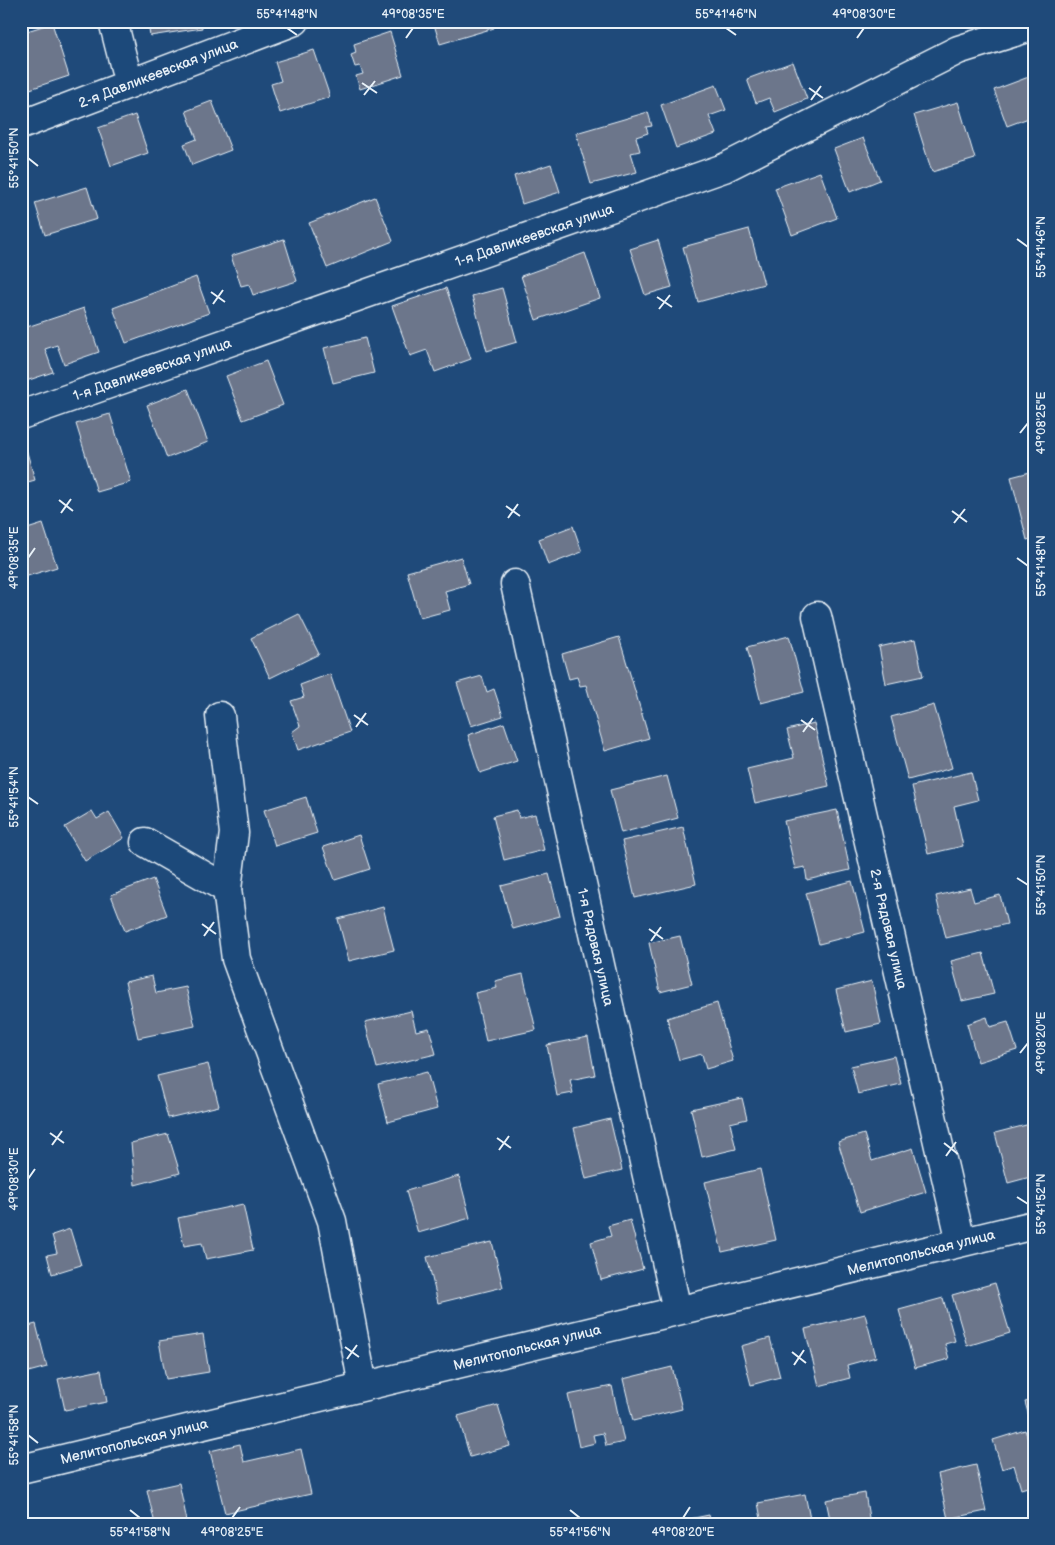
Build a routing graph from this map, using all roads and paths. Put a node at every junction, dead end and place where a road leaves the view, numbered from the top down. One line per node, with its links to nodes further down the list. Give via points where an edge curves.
1 (113, 21): 4 (street)
2 (295, 21): 4 (street, 2-я Давликеевская улица)
3 (1034, 26): 6 (street, 1-я Давликеевская улица, via 958,50 724,168)
4 (129, 84): 5 (street, 2-я Давликеевская улица)
5 (21, 125)
6 (21, 415)
7 (515, 584): 14 (street, 1-я Рядовая улица)
8 (817, 616): 13 (street, 2-я Рядовая улица)
9 (220, 716): 11 (street, via 234,833)
10 (146, 842): 11 (street)
11 (227, 889): 15 (street, via 236,959 332,1221)
12 (1034, 1224): 13 (street, Мелитопольская улица)
13 (961, 1242): 14 (street, Мелитопольская улица)
14 (677, 1310): 15 (street, Мелитопольская улица)
15 (363, 1386): 16 (street, Мелитопольская улица)
16 (21, 1469)

